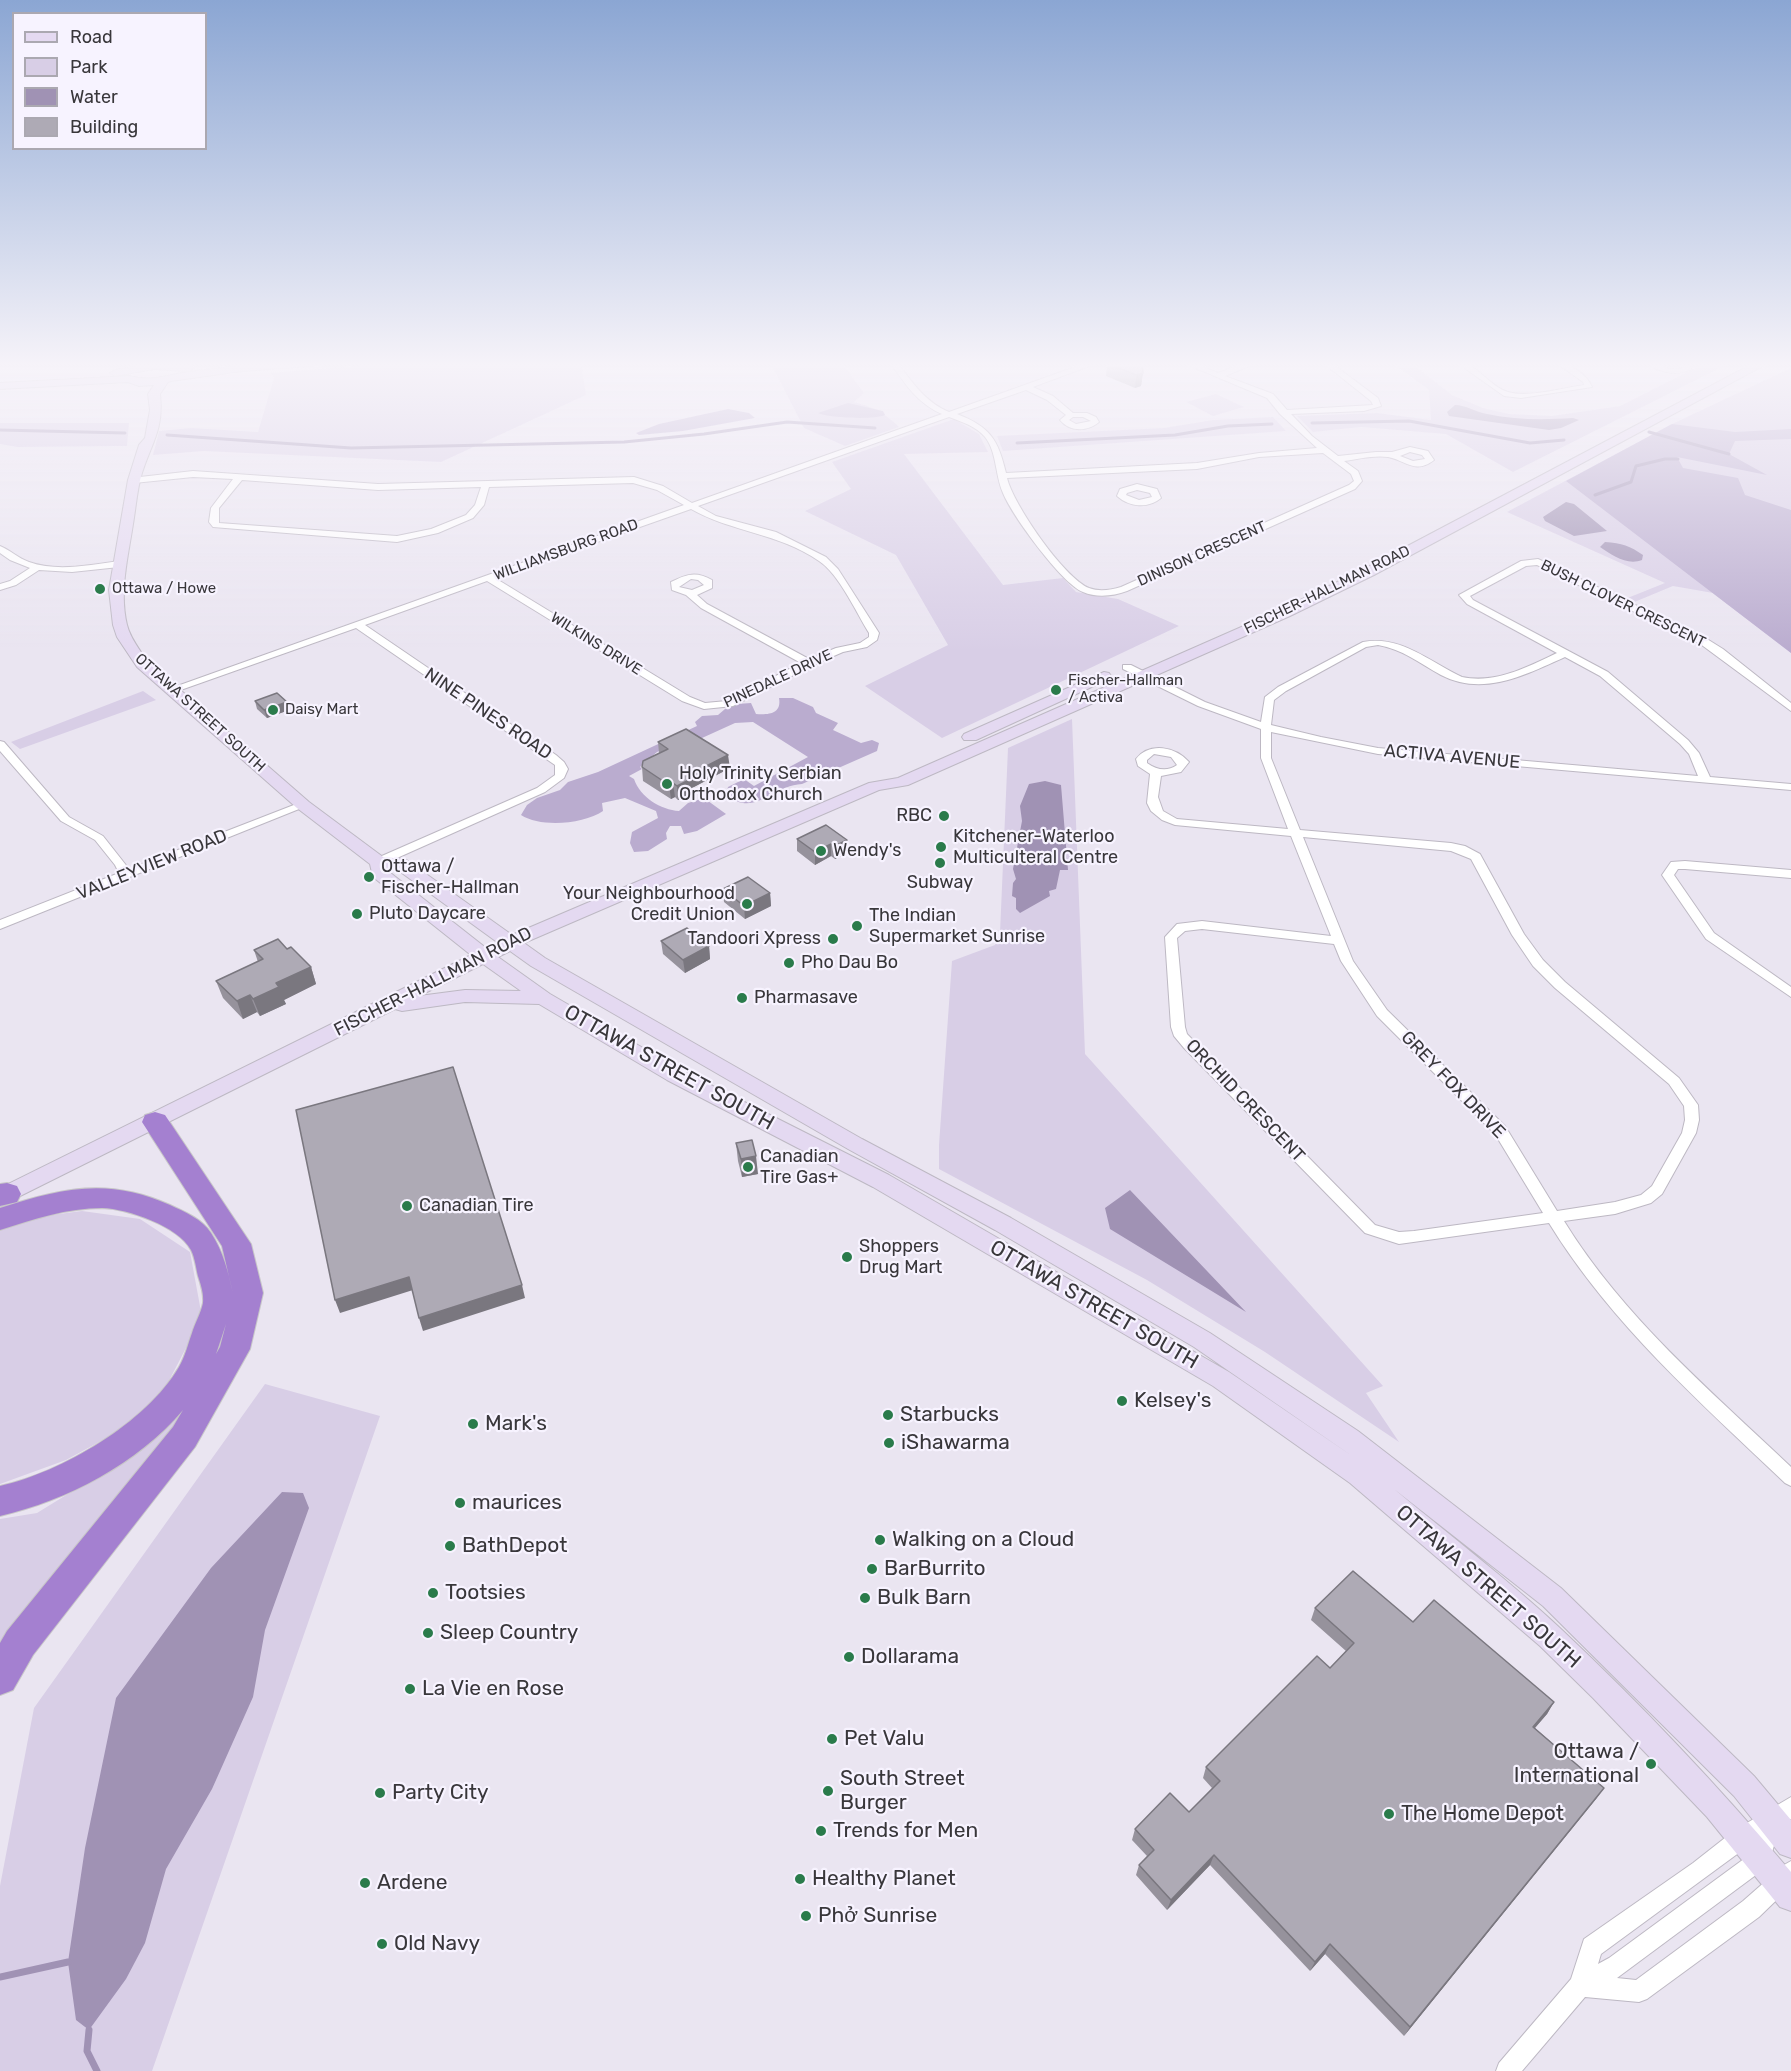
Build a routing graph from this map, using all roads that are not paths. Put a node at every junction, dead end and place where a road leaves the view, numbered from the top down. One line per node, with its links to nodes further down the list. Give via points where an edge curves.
1 (141, 459): 11 (main road, OTTAWA STREET SOUTH)
2 (825, 459): 14 (street, WILLIAMSBURG ROAD)
3 (996, 459): 9 (street, DINISON CRESCENT)
4 (1240, 459): 8 (street)
5 (1337, 459): 9 (street, DINISON CRESCENT, via 1358,477 1352,487 1124,589 1107,593 1089,591 1072,581 1018,511)
6 (1561, 459): 24 (main road, FISCHER-HALLMAN ROAD, via 1329,581)
7 (1583, 459): 24 (main road, FISCHER-HALLMAN ROAD, via 1285,613)
8 (1123, 470): 9 (street); 13 (street)
9 (1002, 476)
10 (239, 478): 11 (street, PINEDALE DRIVE, via 193,474); 12 (street, PINEDALE DRIVE, via 378,487); 12 (street, via 215,508 216,525 387,540 413,537 464,519 476,510)
11 (134, 480): 16 (main road, OTTAWA STREET SOUTH)
12 (485, 484): 14 (street, PINEDALE DRIVE, via 634,480 654,485)
13 (1134, 488)
14 (691, 506): 18 (street, WILLIAMSBURG ROAD); 23 (street, PINEDALE DRIVE, via 713,518 773,534 823,559 835,571 874,638)
15 (0, 549): 17 (street)
16 (118, 564): 17 (street); 25 (main road, OTTAWA STREET SOUTH, via 117,606 124,638 142,664)
17 (36, 568): 19 (street)
18 (488, 578): 21 (street, WILLIAMSBURG ROAD); 26 (street, WILKINS DRIVE, via 686,699)
19 (0, 588)
20 (689, 593): 23 (street, via 704,606)
21 (357, 624): 25 (street, WILLIAMSBURG ROAD); 35 (street, NINE PINES ROAD, via 552,757 562,769 560,776 541,790)
22 (1565, 653): 27 (street, BUSH CLOVER CRESCENT, via 1470,602 1464,595 1524,563 1538,562 1702,641); 28 (street, GREY FOX DRIVE, via 1504,678 1474,682 1443,673 1391,644 1368,643 1269,699); 31 (street, BUSH CLOVER CRESCENT, via 1604,674 1684,742 1694,753)
23 (809, 663): 26 (street, PINEDALE DRIVE, via 729,704)
24 (1134, 671): 28 (street, ACTIVA AVENUE, via 1196,702); 40 (main road, FISCHER-HALLMAN ROAD, via 902,782 875,786)
25 (171, 690): 33 (main road, OTTAWA STREET SOUTH)
26 (704, 706)
27 (1791, 708)
28 (1267, 728): 31 (street, ACTIVA AVENUE, via 1378,751); 34 (street, GREY FOX DRIVE, via 1266,758)
29 (0, 744): 37 (street, via 65,819 99,838)
30 (1156, 773): 34 (street, via 1153,808 1165,819)
31 (1705, 780): 32 (street, ACTIVA AVENUE)
32 (1791, 787)
33 (303, 805): 35 (main road, OTTAWA STREET SOUTH); 37 (street, VALLEYVIEW ROAD)
34 (1297, 833): 39 (street, GREY FOX DRIVE); 47 (street, via 1469,852 1480,863 1518,935 1538,963 1683,1092 1691,1105 1689,1132 1657,1190 1633,1204)
35 (379, 862): 40 (main road, OTTAWA STREET SOUTH, via 399,863); 41 (main road, OTTAWA STREET SOUTH, via 379,873)
36 (1791, 874): 42 (street, via 1684,865 1670,869 1668,875 1710,936)
37 (126, 875): 38 (street, VALLEYVIEW ROAD)
38 (0, 925)
39 (1339, 941): 47 (street, GREY FOX DRIVE, via 1347,961 1382,1013 1500,1130); 47 (street, ORCHID CRESCENT, via 1181,927 1171,937 1181,1036 1370,1229 1400,1238)
40 (512, 942): 41 (main road, FISCHER-HALLMAN ROAD); 51 (main road, OTTAWA STREET SOUTH, via 538,962 698,1055 1003,1224 1202,1340 1349,1439 1552,1597 1744,1786)
41 (484, 955): 43 (main road, OTTAWA STREET SOUTH); 44 (main road, FISCHER-HALLMAN ROAD)
42 (1791, 993)
43 (543, 998): 44 (main road, via 465,996); 53 (main road, OTTAWA STREET SOUTH, via 674,1075 881,1181 994,1246 1221,1379 1324,1450 1359,1475 1550,1637)
44 (381, 1009): 45 (main road, FISCHER-HALLMAN ROAD)
45 (164, 1117): 46 (main road, FISCHER-HALLMAN ROAD); 50 (highway, via 236,1244 248,1293 235,1349 184,1437 20,1643)
46 (2, 1202): 49 (highway, via 48,1203 112,1197 153,1208 193,1230 207,1253 218,1299 200,1355 186,1383 138,1434 51,1485)
47 (1553, 1217): 48 (street, GREY FOX DRIVE, via 1608,1296 1672,1365)
48 (1791, 1478)
49 (0, 1502)
50 (0, 1677)
51 (1782, 1813): 52 (main road, OTTAWA STREET SOUTH); 53 (street); 53 (street)
52 (1791, 1843)
53 (1773, 1869): 54 (street); 54 (street, via 1751,1909 1639,1991); 54 (street, via 1700,1870 1592,1947)
54 (1580, 1985): 55 (street)
55 (1507, 2071)

